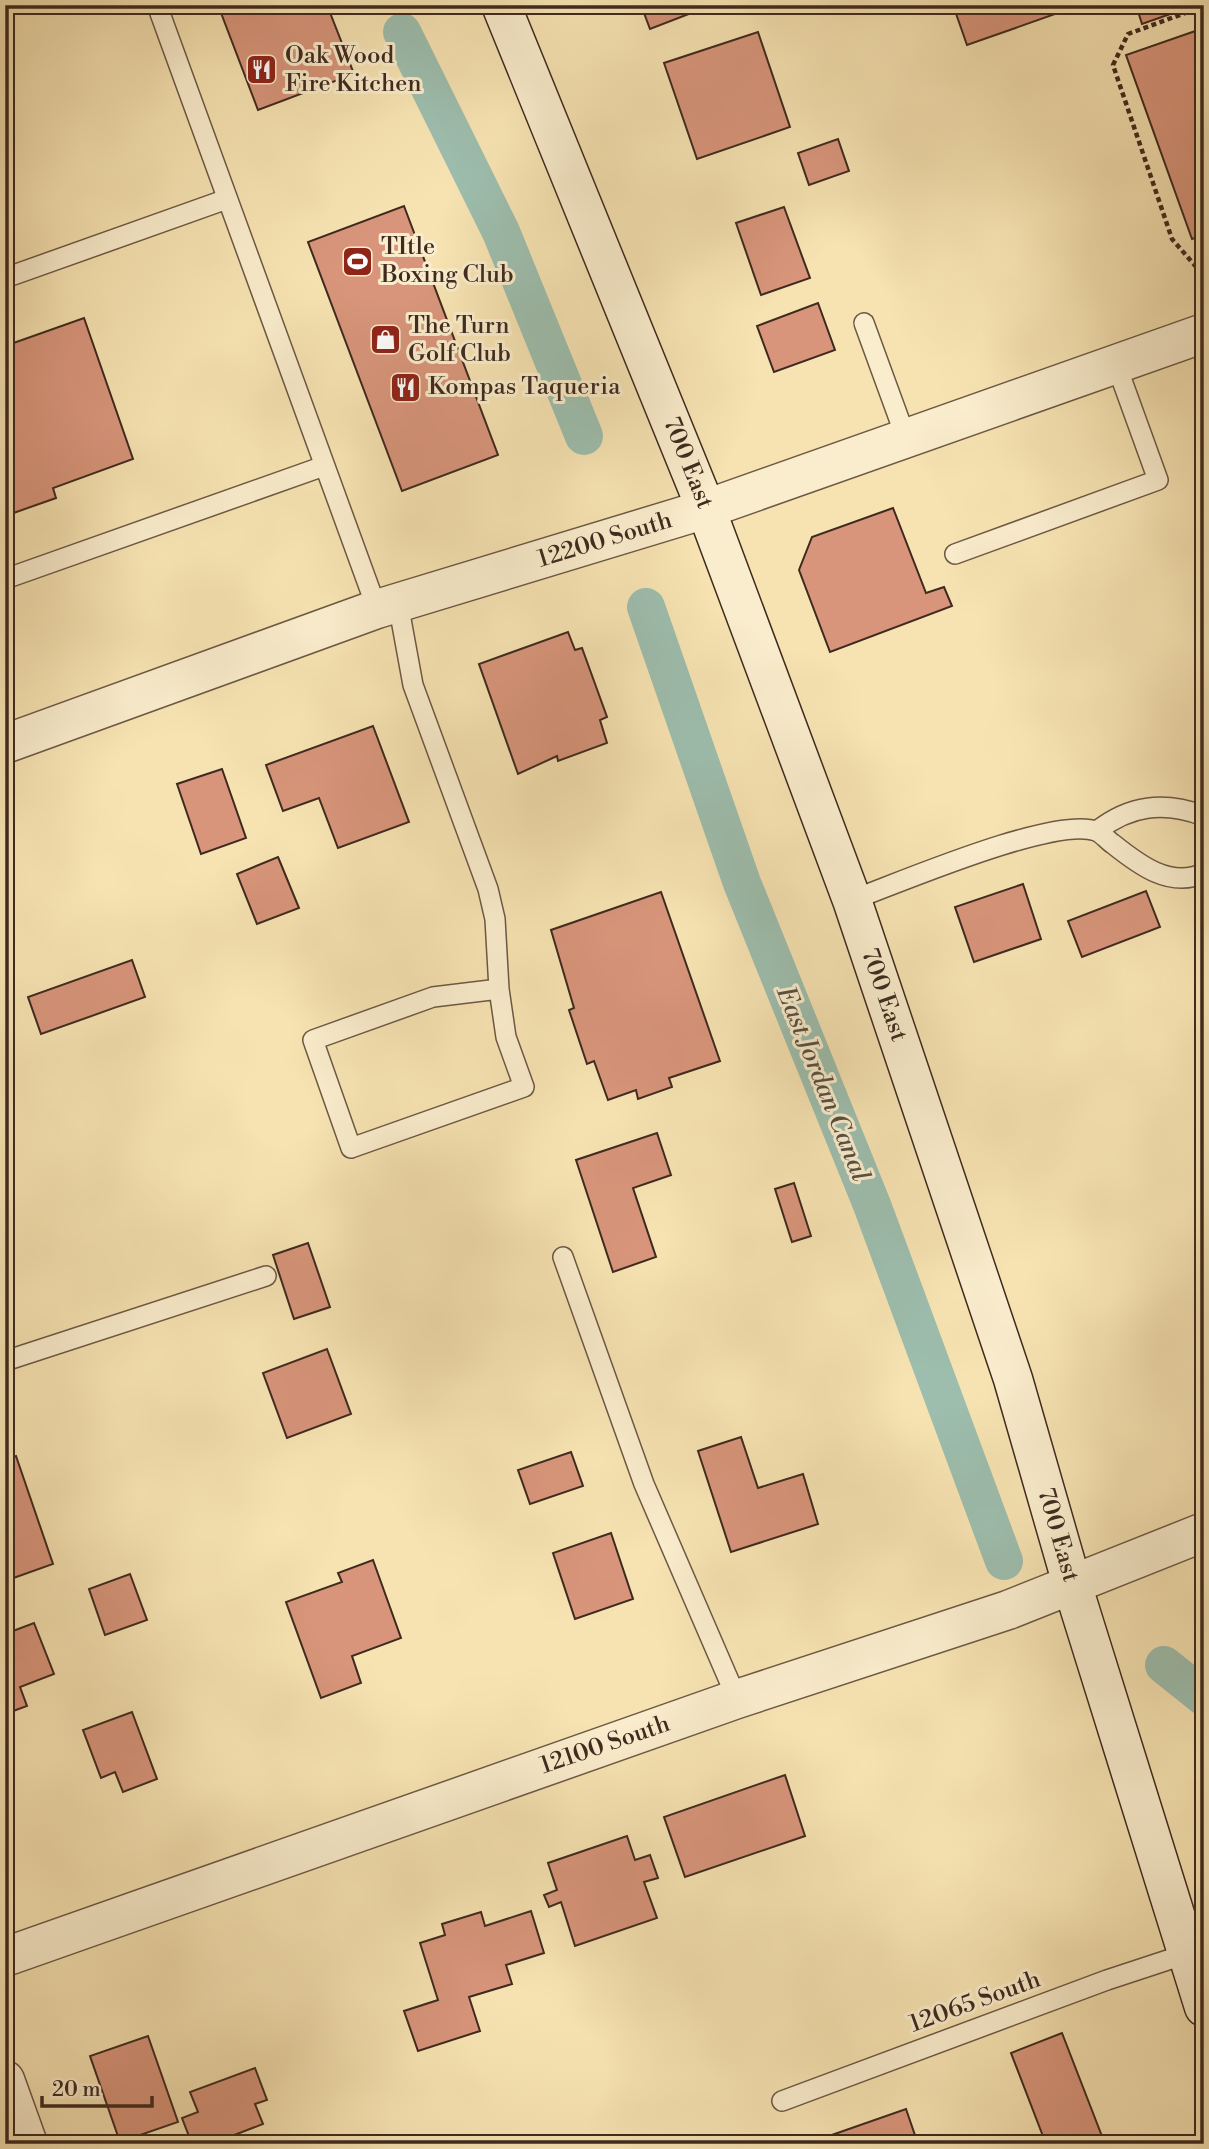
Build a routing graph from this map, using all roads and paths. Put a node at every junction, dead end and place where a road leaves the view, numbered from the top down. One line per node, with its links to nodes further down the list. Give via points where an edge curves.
1 (157, 5): 4 (lane)
2 (501, 5): 12 (street, 700 East)
3 (1204, 6): 5 (path, via 1128,34 1113,65 1172,239)
4 (227, 199): 6 (lane); 11 (lane)
5 (1204, 276)
6 (5, 278)
7 (864, 323): 10 (lane)
8 (1204, 334): 9 (street, 12200 South)
9 (1116, 364): 10 (street, 12200 South); 13 (lane, via 1158,480)
10 (905, 438): 12 (street, 12200 South)
11 (324, 466): 14 (lane); 15 (lane)
12 (706, 509): 15 (street, 12200 South); 20 (street, 700 East)
13 (954, 554)
14 (5, 579)
15 (387, 606): 16 (street, 12200 South); 21 (lane, via 488,889 495,919)
16 (5, 744)
17 (1204, 816): 18 (lane, via 1173,807 1146,807 1123,814)
18 (1097, 831): 19 (lane, via 1155,873 1178,879); 20 (lane, via 1067,830 1031,837)
19 (1204, 873)
20 (852, 900): 26 (street, 700 East, via 1013,1379)
21 (499, 989): 21 (lane, via 433,997 313,1040 351,1148 524,1087 506,1037)
22 (564, 1257): 27 (lane, via 644,1484)
23 (266, 1276): 24 (lane)
24 (5, 1361)
25 (1204, 1532): 26 (street, 12100 South)
26 (1072, 1584): 27 (street, 12100 South, via 1008,1610); 28 (street, 700 East)
27 (737, 1699): 29 (street, 12100 South)
28 (1186, 1954): 30 (street, 700 East); 32 (lane, 12065 South)
29 (5, 1957)
30 (1204, 2007)
31 (5, 2080): 33 (street)
32 (782, 2101)
33 (28, 2144)

